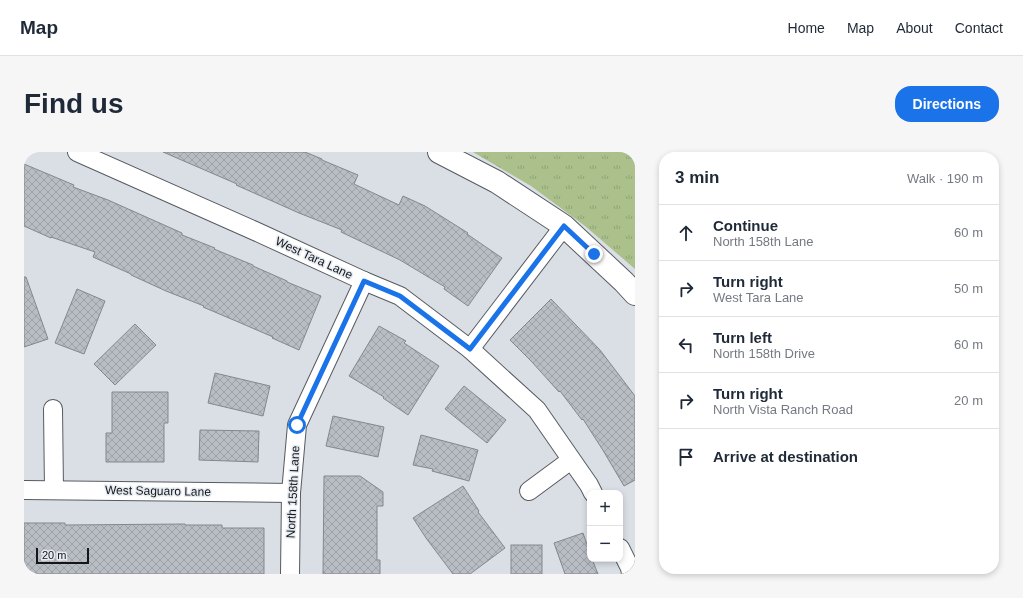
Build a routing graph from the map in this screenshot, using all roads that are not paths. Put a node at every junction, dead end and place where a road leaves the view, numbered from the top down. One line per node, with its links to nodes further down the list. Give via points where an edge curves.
1 (438, 152): 3 (street, via 497,182)
2 (88, 154): 4 (street, West Tara Lane)
3 (564, 226): 5 (street); 6 (street)
4 (364, 281): 6 (street, West Tara Lane, via 400,296); 13 (street, North 158th Lane, via 297,425)
5 (635, 294)
6 (470, 349): 8 (street, West Tara Lane, via 536,410)
7 (53, 409): 10 (street)
8 (571, 460): 11 (street, West Tara Lane); 12 (street)
9 (24, 490): 10 (street, West Saguaro Lane)
10 (54, 490): 13 (street, West Saguaro Lane)
11 (592, 490)
12 (529, 491)
13 (291, 493): 15 (street, North 158th Lane)
14 (623, 554): 16 (street)
15 (290, 574)
16 (632, 574)

